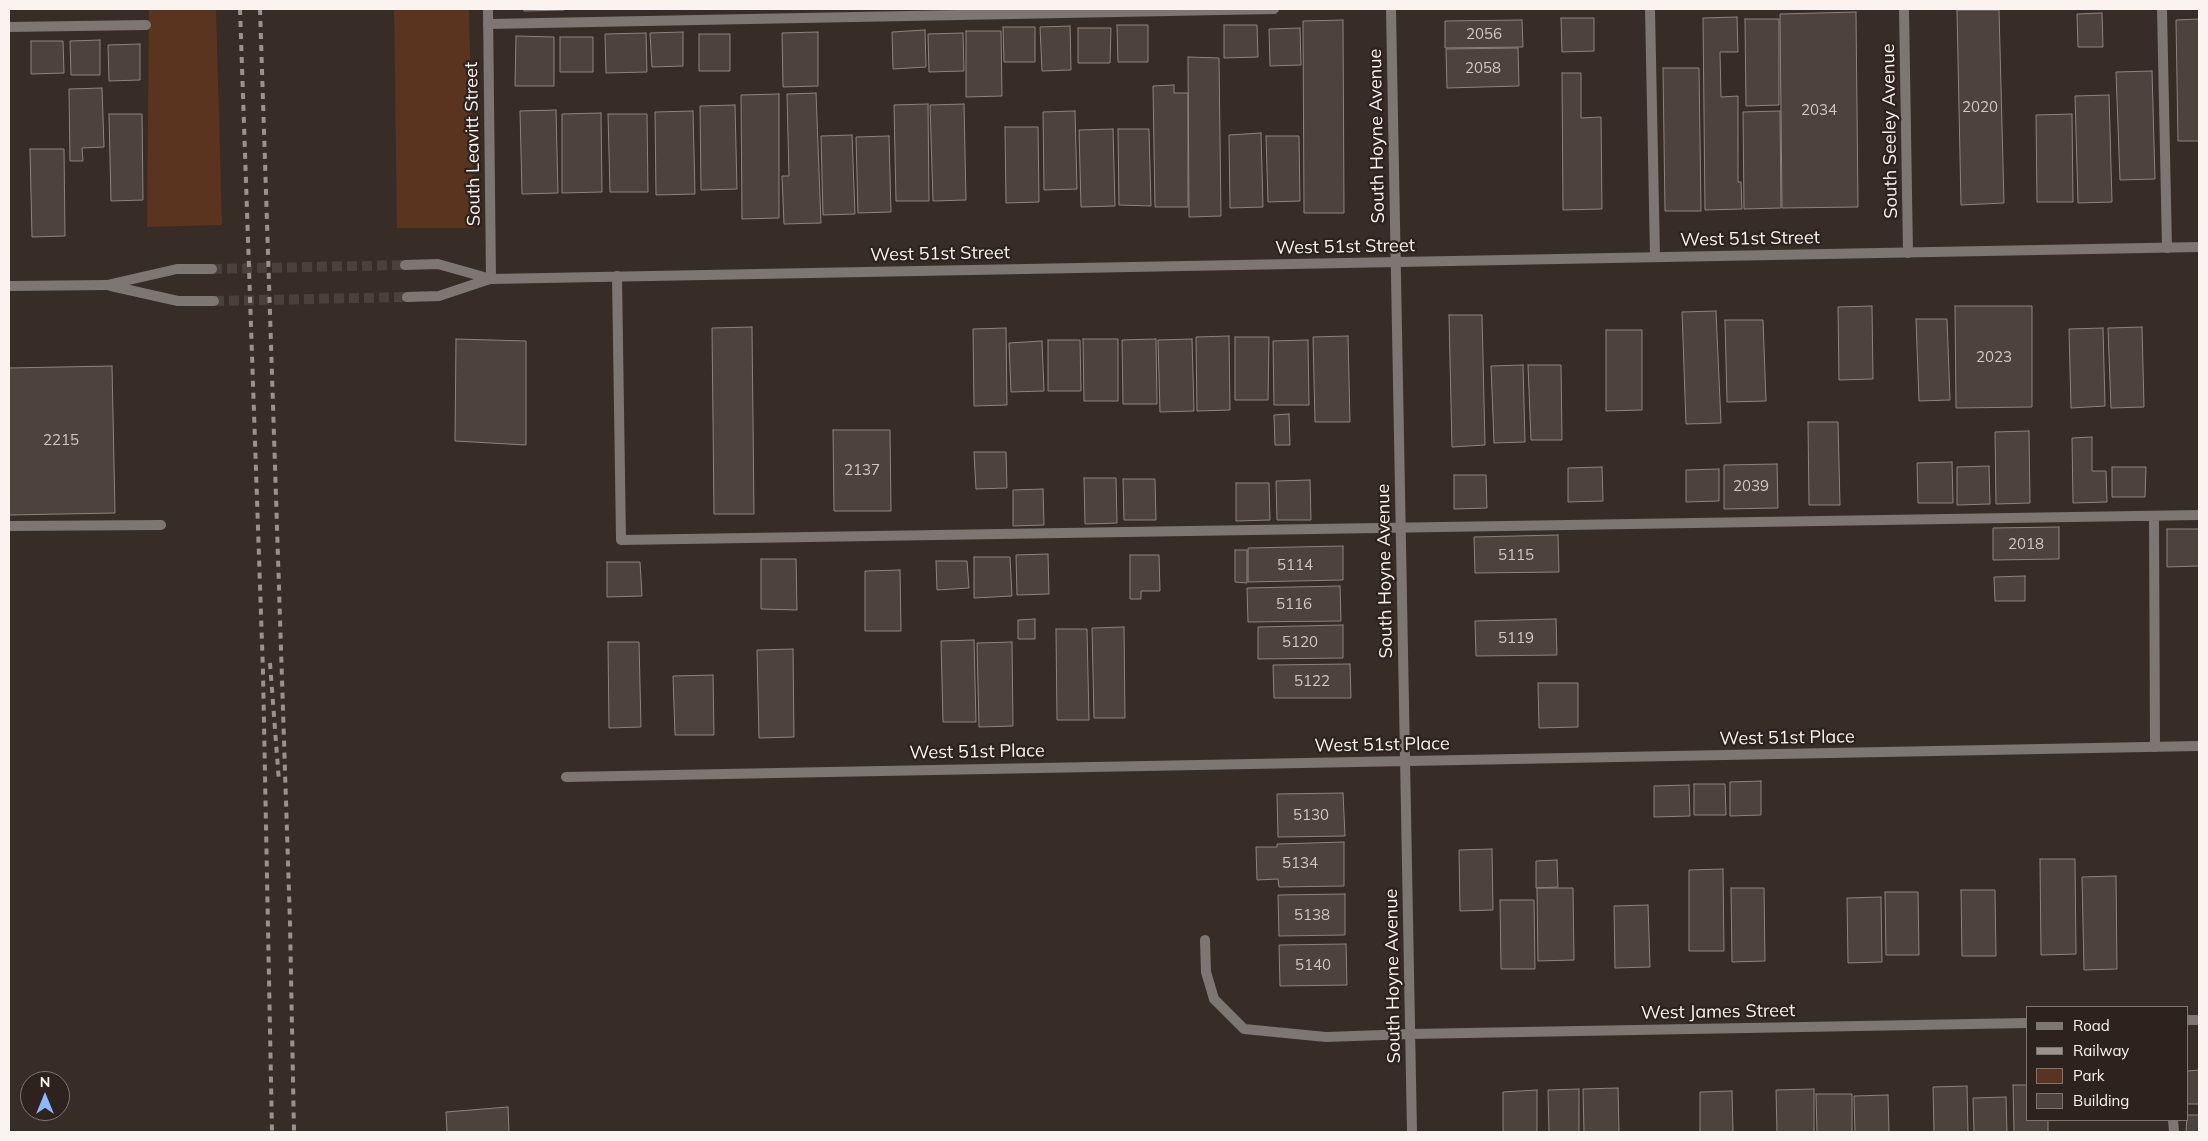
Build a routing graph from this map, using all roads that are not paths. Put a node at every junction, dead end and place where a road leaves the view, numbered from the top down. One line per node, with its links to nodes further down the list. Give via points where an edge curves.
1 (488, 9): 7 (street, South Leavitt Street)
2 (1274, 9): 7 (street)
3 (1391, 9): 14 (street, South Hoyne Avenue)
4 (1650, 9): 13 (street)
5 (1904, 9): 12 (street, South Seeley Avenue)
6 (2162, 9): 11 (street)
7 (488, 24): 18 (street, South Leavitt Street)
8 (146, 25): 9 (street)
9 (9, 27)
10 (2199, 247): 11 (street, West 51st Street)
11 (2167, 248): 12 (street, West 51st Street)
12 (1908, 253): 13 (street, West 51st Street)
13 (1655, 257): 14 (street, West 51st Street)
14 (1396, 262): 17 (street, West 51st Street); 27 (street, South Hoyne Avenue)
15 (405, 264): 18 (street, West 51st Street, via 438,264)
16 (212, 268): 19 (street, via 177,268)
17 (617, 276): 18 (street, West 51st Street); 27 (street, via 621,540)
18 (491, 279): 21 (street, West 51st Street, via 439,296)
19 (107, 285): 20 (street); 22 (street, via 178,301)
20 (9, 286)
21 (407, 297)
22 (214, 301)
23 (2199, 515): 24 (street)
24 (2154, 516): 27 (street); 29 (street)
25 (161, 525): 26 (street)
26 (9, 526)
27 (1401, 527): 30 (street, South Hoyne Avenue)
28 (2199, 746): 29 (street, West 51st Place)
29 (2155, 747): 30 (street, West 51st Place)
30 (1405, 760): 31 (street, West 51st Place); 34 (street, South Hoyne Avenue)
31 (566, 777)
32 (1205, 940): 34 (street, West James Street, via 1206,972 1214,1000 1244,1029 1326,1037)
33 (2026, 1023): 34 (street, West James Street)
34 (1411, 1034): 35 (street, South Hoyne Avenue)
35 (1412, 1132)

